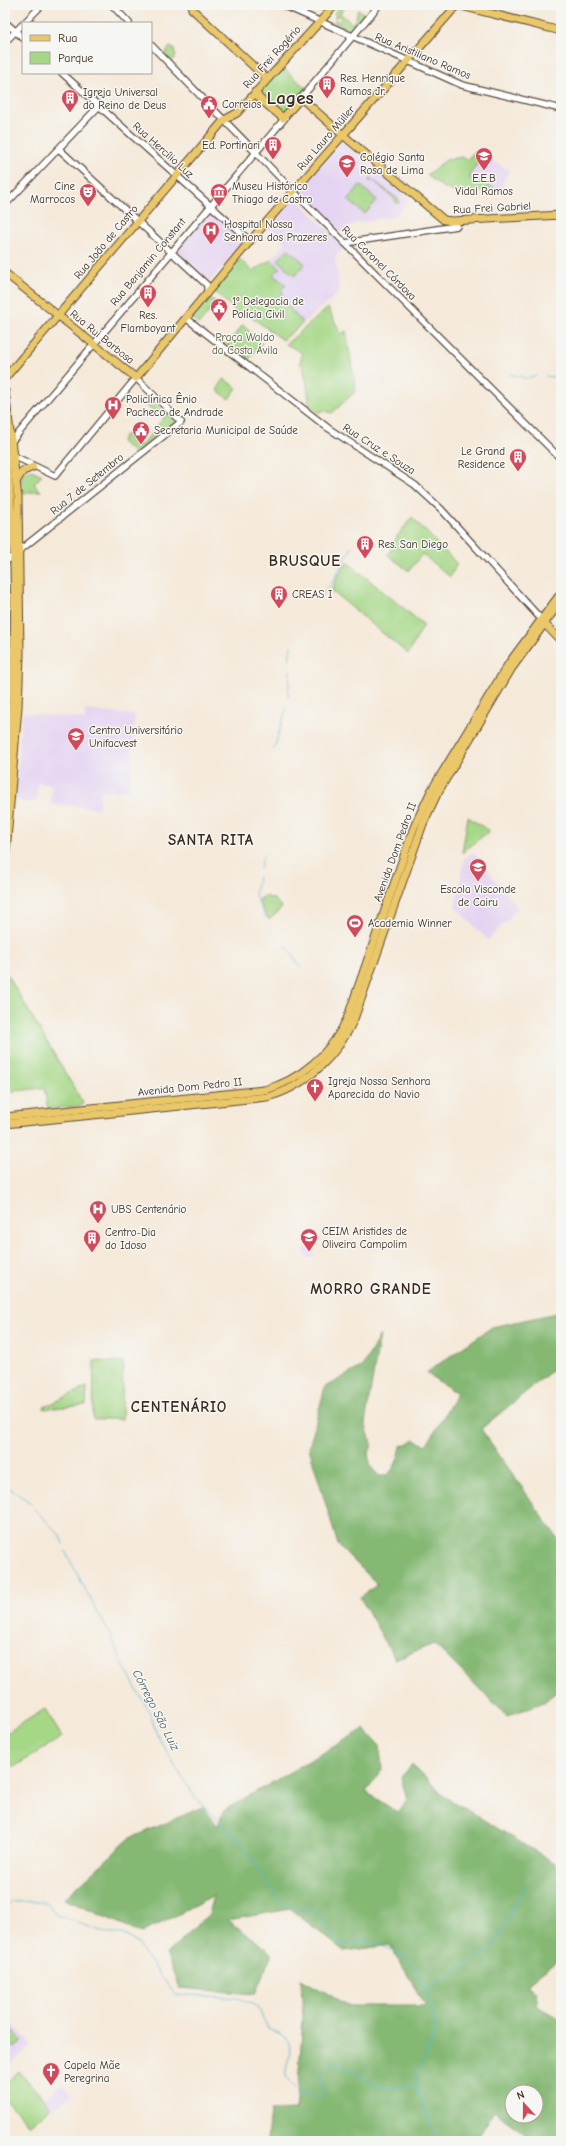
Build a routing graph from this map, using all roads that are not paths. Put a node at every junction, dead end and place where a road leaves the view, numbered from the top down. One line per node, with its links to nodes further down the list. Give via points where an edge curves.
1 (42, 5): 9 (street)
2 (112, 5): 10 (street)
3 (283, 5): 11 (street, Rua Aristiliano Ramos)
4 (335, 5): 11 (main road, Rua Frei Rogério)
5 (378, 5): 15 (street)
6 (457, 5): 13 (main road); 19 (main road, Rua Lauro Müller)
7 (191, 6): 21 (main road)
8 (5, 22): 14 (street)
9 (26, 22)
10 (128, 22)
11 (320, 22): 15 (street, Rua Aristiliano Ramos); 21 (main road, Rua Frei Rogério)
12 (22, 26): 14 (street)
13 (561, 31)
14 (16, 32): 16 (street); 17 (street)
15 (352, 36): 19 (street, Rua Aristiliano Ramos); 23 (street)
16 (22, 37)
17 (5, 42)
18 (152, 46): 27 (street, Rua Coronel Córdova)
19 (408, 61): 25 (street, Rua Aristiliano Ramos, via 467,87); 28 (main road, Rua Lauro Müller)
20 (63, 74): 24 (street, Rua Hercílio Luz)
21 (267, 80): 22 (main road, Rua Frei Rogério)
22 (256, 92): 26 (main road, via 260,100); 27 (main road, Rua Frei Rogério, via 234,115)
23 (301, 98): 26 (main road, Rua Benjamin Constant); 28 (main road, Rua Frei Gabriel)
24 (99, 106): 29 (street); 31 (street, Rua Hercílio Luz)
25 (561, 108)
26 (285, 118): 30 (street, Rua Benjamin Constant)
27 (224, 120): 30 (street, Rua Coronel Córdova); 31 (main road, Rua João de Castro)
28 (343, 135): 32 (main road, Rua Lauro Müller); 36 (main road, Rua Frei Gabriel)
29 (59, 148): 33 (street); 37 (street)
30 (256, 153): 32 (street, Rua Coronel Córdova); 34 (street, Rua Benjamin Constant)
31 (176, 176): 34 (street, Rua Hercílio Luz); 37 (main road, Rua João de Castro)
32 (293, 191): 40 (main road, Rua Lauro Müller); 41 (street, Rua Coronel Córdova)
33 (5, 205)
34 (210, 206): 40 (street, Rua Hercílio Luz); 42 (street, Rua Benjamin Constant)
35 (561, 215): 38 (main road, Rua Frei Gabriel)
36 (440, 218): 38 (main road, Rua Frei Gabriel); 39 (street, via 440,224)
37 (138, 221): 42 (street); 45 (main road, Rua João de Castro)
38 (454, 224): 39 (street)
39 (436, 229): 41 (street)
40 (250, 241): 44 (main road, Rua Lauro Müller)
41 (345, 243): 56 (street, Rua Coronel Córdova)
42 (171, 252): 44 (street, via 206,285); 47 (street, Rua Benjamin Constant)
43 (5, 274): 45 (main road, Rua Rui Barbosa)
44 (207, 292): 46 (main road, Rua Lauro Müller)
45 (58, 316): 47 (main road, Rua Rui Barbosa); 48 (main road, Rua João de Castro)
46 (186, 318): 49 (main road, Rua Lauro Müller); 64 (street, Rua Cruz e Souza, via 328,428 423,491)
47 (93, 344): 49 (main road, Rua Rui Barbosa); 52 (street, Rua Benjamin Constant)
48 (5, 378)
49 (136, 378): 51 (street, Rua Rui Barbosa); 57 (street, via 55,476)
50 (5, 391): 52 (main road)
51 (181, 422): 59 (street, Rua 7 de Setembro)
52 (12, 441): 55 (main road)
53 (5, 445): 54 (main road)
54 (5, 449): 55 (street); 60 (main road, via 12,497)
55 (14, 458): 57 (street); 58 (main road)
56 (561, 459)
57 (33, 467): 58 (main road, via 23,471)
58 (17, 480): 59 (main road)
59 (19, 552): 60 (street, Rua 7 de Setembro); 71 (main road, via 20,688)
60 (13, 556): 61 (street, Rua 7 de Setembro); 66 (main road)
61 (5, 562)
62 (561, 592): 64 (main road, Avenida Dom Pedro II)
63 (561, 601): 64 (main road, Avenida Dom Pedro II)
64 (542, 621): 65 (main road); 72 (main road, Avenida Dom Pedro II, via 511,659 427,797 414,827 347,1019 334,1042 318,1059 292,1079 264,1090); 73 (main road, Avenida Dom Pedro II, via 434,800 423,824 354,1019 340,1044 321,1065 286,1090 267,1097)
65 (561, 641)
66 (14, 649): 67 (street); 69 (main road)
67 (5, 653)
68 (5, 713): 69 (street)
69 (12, 726): 70 (main road)
70 (5, 815)
71 (5, 864)
72 (5, 1117)
73 (5, 1124)

